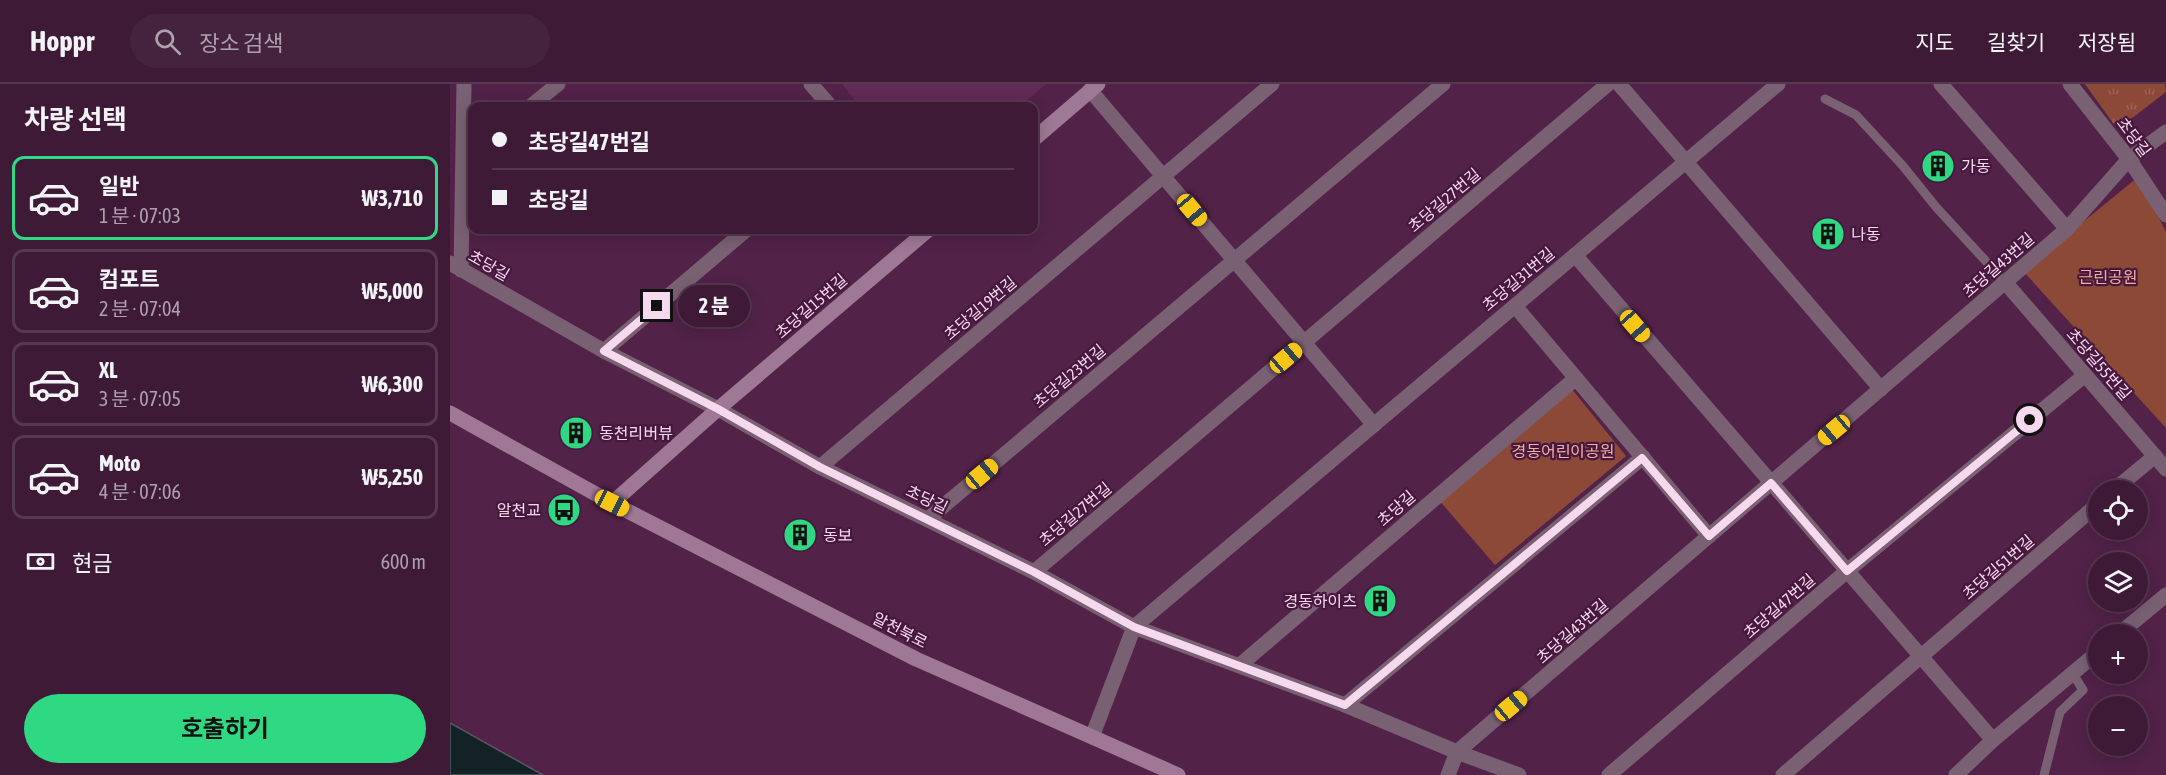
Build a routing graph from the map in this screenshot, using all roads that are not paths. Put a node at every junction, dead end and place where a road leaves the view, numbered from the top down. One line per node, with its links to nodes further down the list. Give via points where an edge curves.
1 (464, 84): 18 (street)
2 (558, 84): 13 (street)
3 (811, 84): 14 (street)
4 (1272, 84): 20 (street, 초당길19번길)
5 (1443, 84): 26 (street, 초당길23번길)
6 (1608, 84): 30 (street, 초당길27번길)
7 (1619, 84): 19 (street)
8 (1778, 84): 19 (street, 초당길31번길)
9 (1941, 84): 22 (street)
10 (2070, 84): 17 (street, 초당길)
11 (1094, 87): 16 (street); 20 (street)
12 (1826, 99): 28 (lane, via 1856,115)
13 (536, 102)
14 (827, 102)
15 (2166, 132): 17 (street, 초당길43번길)
16 (1038, 136)
17 (2129, 159): 21 (street, 초당길); 22 (street, 초당길43번길)
18 (468, 160): 27 (street)
19 (1686, 162): 25 (street, 초당길31번길); 34 (street)
20 (1164, 176): 26 (street); 40 (street, 초당길19번길)
21 (2166, 214)
22 (2067, 229): 28 (street, 초당길43번길)
23 (741, 234): 31 (street)
24 (923, 234): 35 (street, 초당길15번길)
25 (1575, 255): 29 (street, 초당길31번길); 43 (street)
26 (1234, 261): 30 (street); 46 (street, 초당길23번길)
27 (456, 266): 31 (street, 초당길)
28 (2005, 282): 32 (street, 초당길55번길); 34 (street, 초당길43번길)
29 (1515, 306): 33 (street); 37 (street, 초당길31번길)
30 (1304, 343): 37 (street); 49 (street, 초당길27번길)
31 (604, 351): 35 (street, 초당길)
32 (2085, 375): 38 (street, 초당길55번길); 48 (street, 초당길47번길)
33 (1575, 378): 39 (street); 55 (street, 초당길)
34 (1881, 389): 43 (street, 초당길43번길)
35 (718, 409): 40 (street, 초당길); 44 (street)
36 (450, 413): 44 (street, 알천북로)
37 (1374, 424): 52 (street, 초당길31번길)
38 (2155, 456): 41 (street, 초당길55번길); 42 (street)
39 (1642, 458): 47 (street); 57 (street)
40 (820, 467): 46 (street, 초당길)
41 (2166, 469)
42 (2126, 480)
43 (1771, 483): 47 (street, 초당길43번길); 48 (street)
44 (612, 503): 58 (street, 알천북로, via 916,659)
45 (2088, 513): 53 (street, 초당길51번길)
46 (928, 519): 49 (street, 초당길)
47 (1709, 536): 60 (street, 초당길43번길)
48 (1847, 571): 53 (street); 64 (street, 초당길47번길)
49 (1034, 572): 52 (street, 초당길)
50 (2166, 595): 51 (street)
51 (2131, 624)
52 (1134, 627): 55 (street, 초당길); 58 (street)
53 (1921, 657): 59 (street); 65 (street, 초당길51번길)
54 (2088, 661): 56 (street)
55 (1240, 666): 57 (street, 초당길)
56 (2073, 674): 59 (street); 67 (lane, via 2083,690 2061,712)
57 (1345, 705): 60 (street, 초당길)
58 (1092, 737): 61 (street, 알천북로)
59 (1993, 740): 66 (street)
60 (1457, 752): 62 (street); 63 (street, 초당길)
61 (1178, 775)
62 (1448, 775)
63 (1519, 775)
64 (1609, 775)
65 (1783, 775)
66 (1956, 775)
67 (2044, 775)

